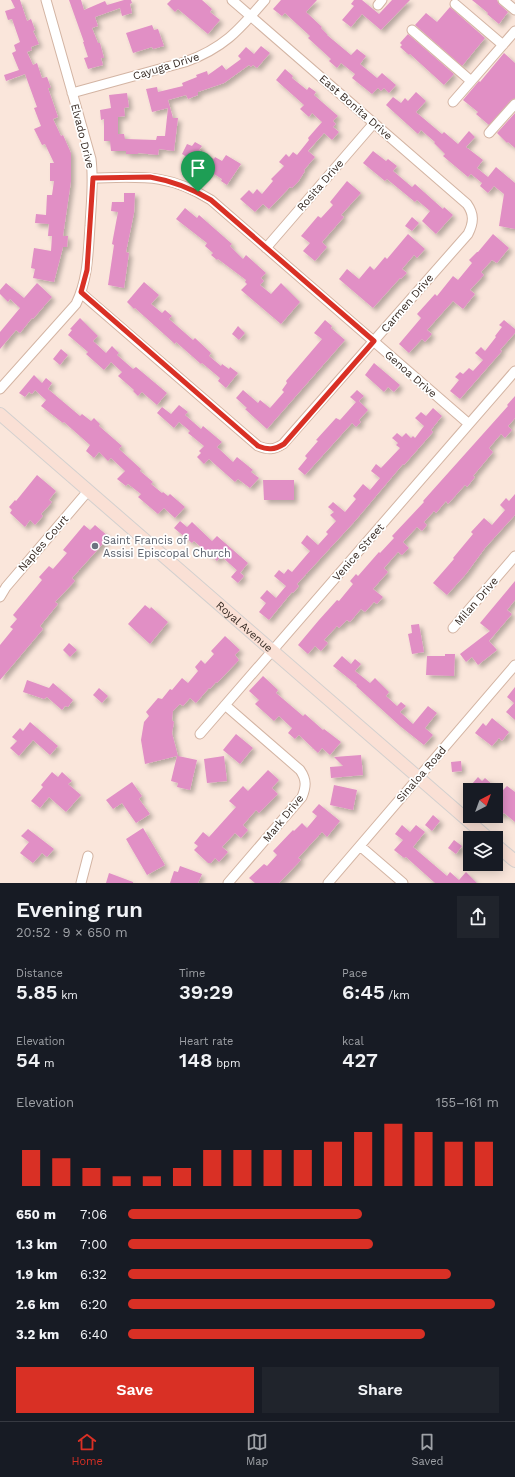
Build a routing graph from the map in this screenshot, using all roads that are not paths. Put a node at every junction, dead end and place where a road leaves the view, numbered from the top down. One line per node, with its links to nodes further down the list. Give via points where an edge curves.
1 (46, 0): 13 (street, Elvado Drive)
2 (232, 0): 7 (street, East Bonita Drive)
3 (265, 0): 7 (street, Cayuga Drive)
4 (504, 0): 6 (street)
5 (455, 4): 10 (street)
6 (515, 10)
7 (251, 16): 13 (street, Cayuga Drive, via 228,40 201,56); 16 (street, East Bonita Drive)
8 (412, 30): 12 (street)
9 (515, 31): 10 (street)
10 (505, 42): 11 (street); 12 (street)
11 (515, 46)
12 (471, 81): 14 (street)
13 (72, 93): 18 (street, Elvado Drive, via 91,159)
14 (453, 102)
15 (515, 104): 17 (street)
16 (374, 123): 19 (street, East Bonita Drive, via 467,204 472,211); 20 (street, Rosita Drive)
17 (489, 133)
18 (93, 178): 20 (street, Genoa Drive, via 150,177 184,185 211,200); 21 (street, Elvado Drive, via 87,270)
19 (473, 219): 22 (street, Carmen Drive, via 468,234)
20 (266, 248): 22 (street, Genoa Drive)
21 (81, 292): 22 (street, Carmen Drive, via 258,446 269,449 276,449 284,444); 24 (street, Elvado Drive, via 76,304)
22 (374, 341): 26 (street, Genoa Drive)
23 (515, 370): 26 (street, Venice Street)
24 (0, 390)
25 (0, 414): 27 (main road, Royal Avenue)
26 (469, 424): 31 (street, Venice Street)
27 (88, 491): 29 (street, Naples Court, via 6,586); 31 (main road, Royal Avenue)
28 (515, 556): 30 (street, Milan Drive)
29 (0, 597)
30 (453, 628)
31 (272, 651): 33 (street, Venice Street); 35 (main road, Royal Avenue)
32 (515, 665): 35 (street, Sinaloa Road)
33 (225, 705): 34 (street, Venice Street); 42 (street, Mark Drive, via 300,770 306,782 302,797)
34 (200, 734)
35 (418, 777): 36 (main road, Royal Avenue); 37 (street, Sinaloa Road)
36 (480, 831)
37 (360, 846): 43 (street, Sinaloa Road); 44 (street)
38 (503, 850): 40 (main road)
39 (88, 856): 41 (street)
40 (515, 861)
41 (81, 883)
42 (228, 883)
43 (328, 883)
44 (403, 883)

